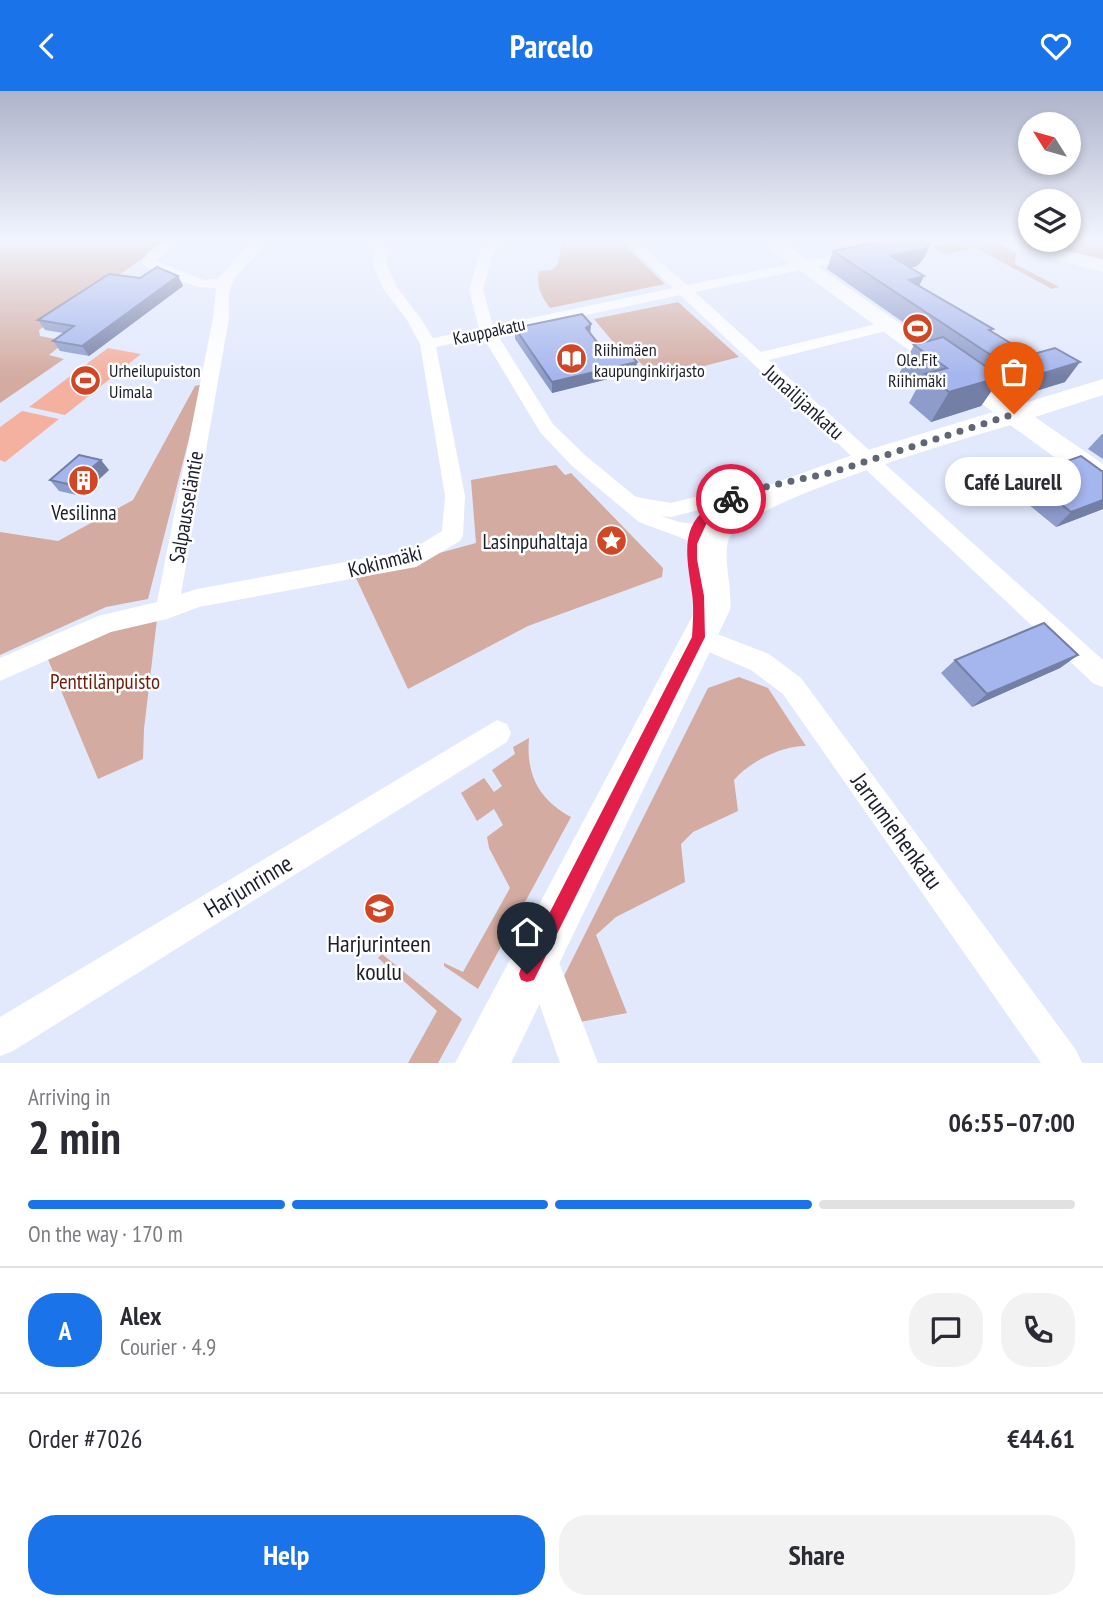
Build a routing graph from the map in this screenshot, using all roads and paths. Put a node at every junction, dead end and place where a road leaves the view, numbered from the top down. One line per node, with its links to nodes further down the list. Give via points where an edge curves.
1 (224, 286): 21 (street, Salpausseläntie)
2 (389, 286): 10 (street)
3 (477, 286): 9 (street)
4 (679, 286): 7 (street, Junailijankatu)
5 (701, 286): 7 (street, Kauppakatu)
6 (834, 286): 8 (street)
7 (683, 290): 9 (street, Kauppakatu); 11 (street, Junailijankatu)
8 (889, 326): 11 (street); 13 (street)
9 (488, 331): 10 (street, Kauppakatu); 18 (street, via 546,428)
10 (428, 344): 21 (street, Kokinmäki, via 454,496 452,535 416,558 197,598)
11 (756, 358): 14 (street, Junailijankatu)
12 (1103, 387): 13 (street)
13 (1014, 414): 14 (street); 16 (street)
14 (868, 460): 15 (street); 24 (street, Junailijankatu)
15 (833, 472): 17 (street); 20 (street, via 749,504)
16 (1103, 478)
17 (743, 492): 19 (street); 20 (street, via 716,506)
18 (622, 497): 19 (street); 20 (street, via 659,524)
19 (671, 510): 20 (street)
20 (702, 530): 22 (street, via 715,602)
21 (167, 609): 23 (street, via 107,622)
22 (699, 637): 26 (street); 30 (street, Jarrumiehenkatu, via 750,656 792,686)
23 (0, 670)
24 (1103, 676)
25 (497, 733): 27 (street, Harjunrinne)
26 (538, 952): 28 (street); 29 (street)
27 (0, 1038)
28 (482, 1063)
29 (579, 1063)
30 (1063, 1063)

